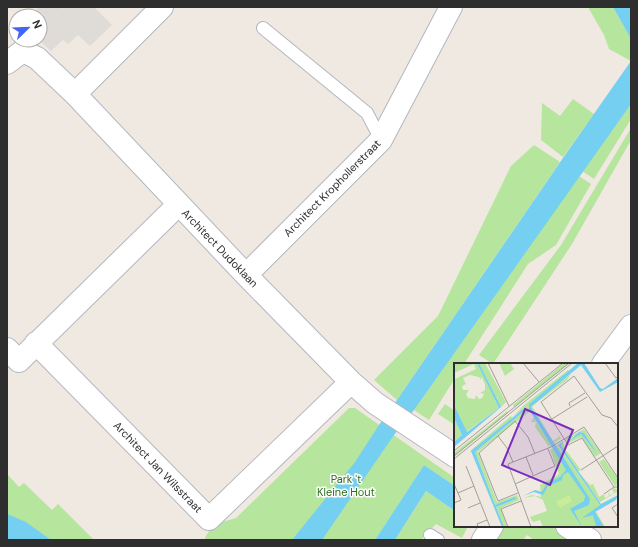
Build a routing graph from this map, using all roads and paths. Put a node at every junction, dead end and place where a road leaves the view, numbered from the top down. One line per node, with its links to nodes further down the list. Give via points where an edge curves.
1 (162, 7): 5 (street)
2 (451, 7): 6 (street, Architect Krophollerstraat)
3 (262, 28): 6 (lane, via 367,113)
4 (15, 57): 5 (street, Architect Dudoklaan, via 37,58)
5 (75, 94): 7 (street, Architect Dudoklaan)
6 (381, 140): 8 (street, Architect Krophollerstraat)
7 (178, 204): 8 (street, Architect Dudoklaan); 10 (street)
8 (246, 275): 13 (street, Architect Dudoklaan)
9 (631, 326): 12 (street)
10 (36, 343): 11 (street, via 19,361); 13 (street, Architect Jan Wilsstraat, via 209,519)
11 (7, 349)
12 (604, 363)
13 (351, 382): 14 (street, Architect Dudoklaan, via 375,403)
14 (454, 455)
15 (491, 527): 17 (street)
16 (569, 527): 18 (street)
17 (483, 540)
18 (590, 540)

